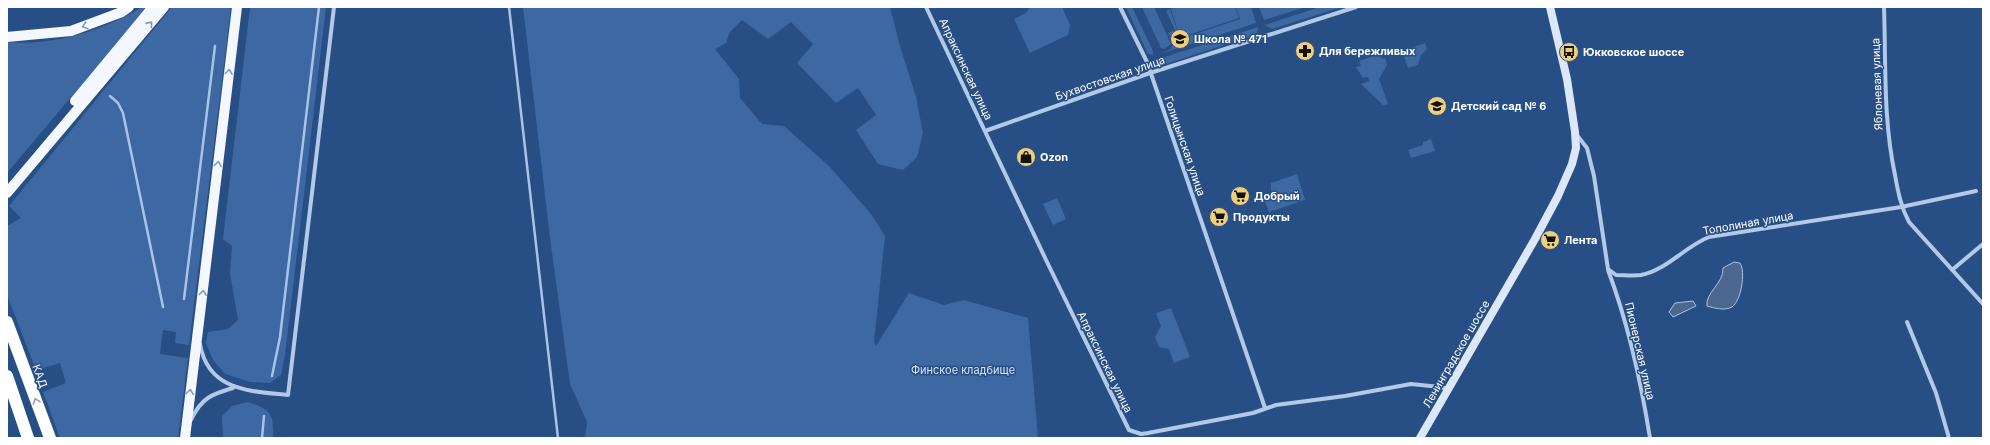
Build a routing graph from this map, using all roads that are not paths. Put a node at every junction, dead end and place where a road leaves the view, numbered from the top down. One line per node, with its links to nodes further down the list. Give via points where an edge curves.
1 (129, 7): 11 (main road, one-way to 11, via 70,31)
2 (153, 7): 15 (main road)
3 (164, 7): 17 (main road, one-way to 3)
4 (238, 7): 25 (main road, one-way to 4)
5 (334, 7): 27 (street, via 288,395)
6 (926, 7): 13 (street, Апраксинская улица)
7 (1120, 7): 12 (street, Голицынская улица)
8 (1356, 7): 12 (street, Бухвостовская улица)
9 (1550, 7): 14 (main road, via 1567,79)
10 (1884, 7): 18 (street, Яблоневая улица, via 1886,127)
11 (7, 37)
12 (1150, 73): 13 (street, Бухвостовская улица); 29 (street, Голицынская улица)
13 (985, 131): 29 (street, Апраксинская улица, via 1129,430 1134,433 1148,433 1253,413)
14 (1575, 132): 20 (street, via 1587,148 1594,176); 28 (main road, Ленинградское шоссе, via 1576,148 1572,164 1558,196)
15 (7, 184)
16 (1976, 191): 18 (street, Тополиная улица)
17 (7, 193)
18 (1901, 207): 20 (street, Тополиная улица, via 1709,237 1642,275 1616,275); 21 (street, Яблоневая улица, via 1909,222)
19 (1983, 244): 21 (street)
20 (1608, 268): 36 (street, Пионерская улица, via 1625,322)
21 (1952, 270): 22 (street, Яблоневая улица)
22 (1983, 304)
23 (7, 322): 34 (highway, КАД, one-way to 23)
24 (1907, 322): 37 (street, via 1936,394)
25 (198, 332): 27 (street, via 201,352 208,366 216,376); 31 (main road, one-way to 25)
26 (7, 376): 30 (highway)
27 (233, 388): 31 (street, via 205,398 196,409)
28 (1448, 389): 29 (street, Апраксинская улица, via 1410,384); 35 (main road, Ленинградское шоссе)
29 (1265, 408)
30 (18, 409): 32 (main road); 33 (highway)
31 (185, 434)
32 (23, 438)
33 (28, 438)
34 (50, 438)
35 (1420, 438)
36 (1650, 438)
37 (1949, 438)

